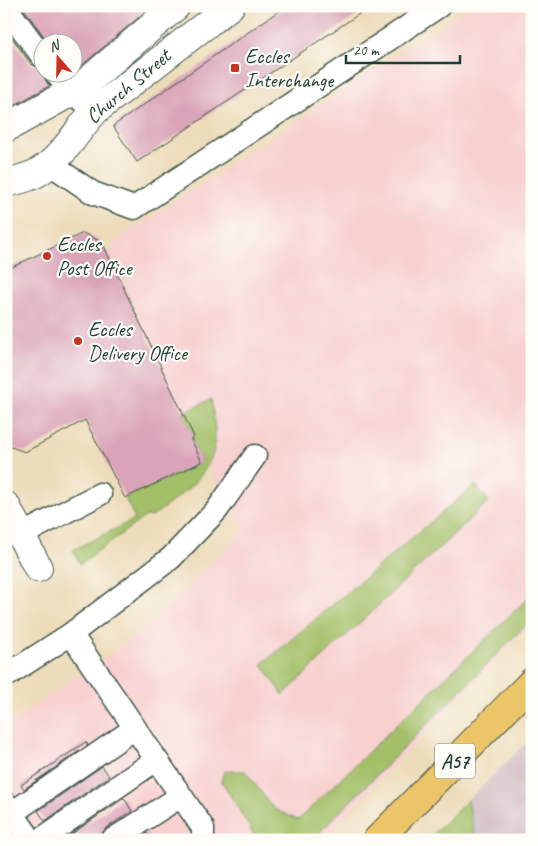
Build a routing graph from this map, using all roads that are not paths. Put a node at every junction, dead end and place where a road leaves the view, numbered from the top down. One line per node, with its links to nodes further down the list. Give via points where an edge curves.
1 (176, 6): 6 (street, via 82,86)
2 (230, 6): 7 (street, Church Street)
3 (440, 6): 9 (lane, via 134,208 93,193)
4 (6, 7): 5 (lane)
5 (32, 42)
6 (63, 82): 7 (lane); 8 (street)
7 (96, 110): 9 (street, Church Street)
8 (6, 128)
9 (50, 164): 10 (street, Church Street, via 42,171)
10 (6, 183)
11 (255, 456): 16 (lane, via 218,510 171,558)
12 (100, 494): 14 (lane)
13 (6, 506): 14 (street)
14 (21, 535): 15 (street)
15 (38, 568)
16 (71, 634): 17 (lane); 19 (lane)
17 (6, 676)
18 (532, 682): 27 (main road, A57)
19 (135, 728): 20 (lane); 22 (lane)
20 (156, 760): 21 (lane); 25 (lane)
21 (181, 796): 23 (lane); 26 (lane)
22 (9, 808): 24 (lane)
23 (198, 836)
24 (31, 840)
25 (40, 840)
26 (112, 840)
27 (377, 840)

